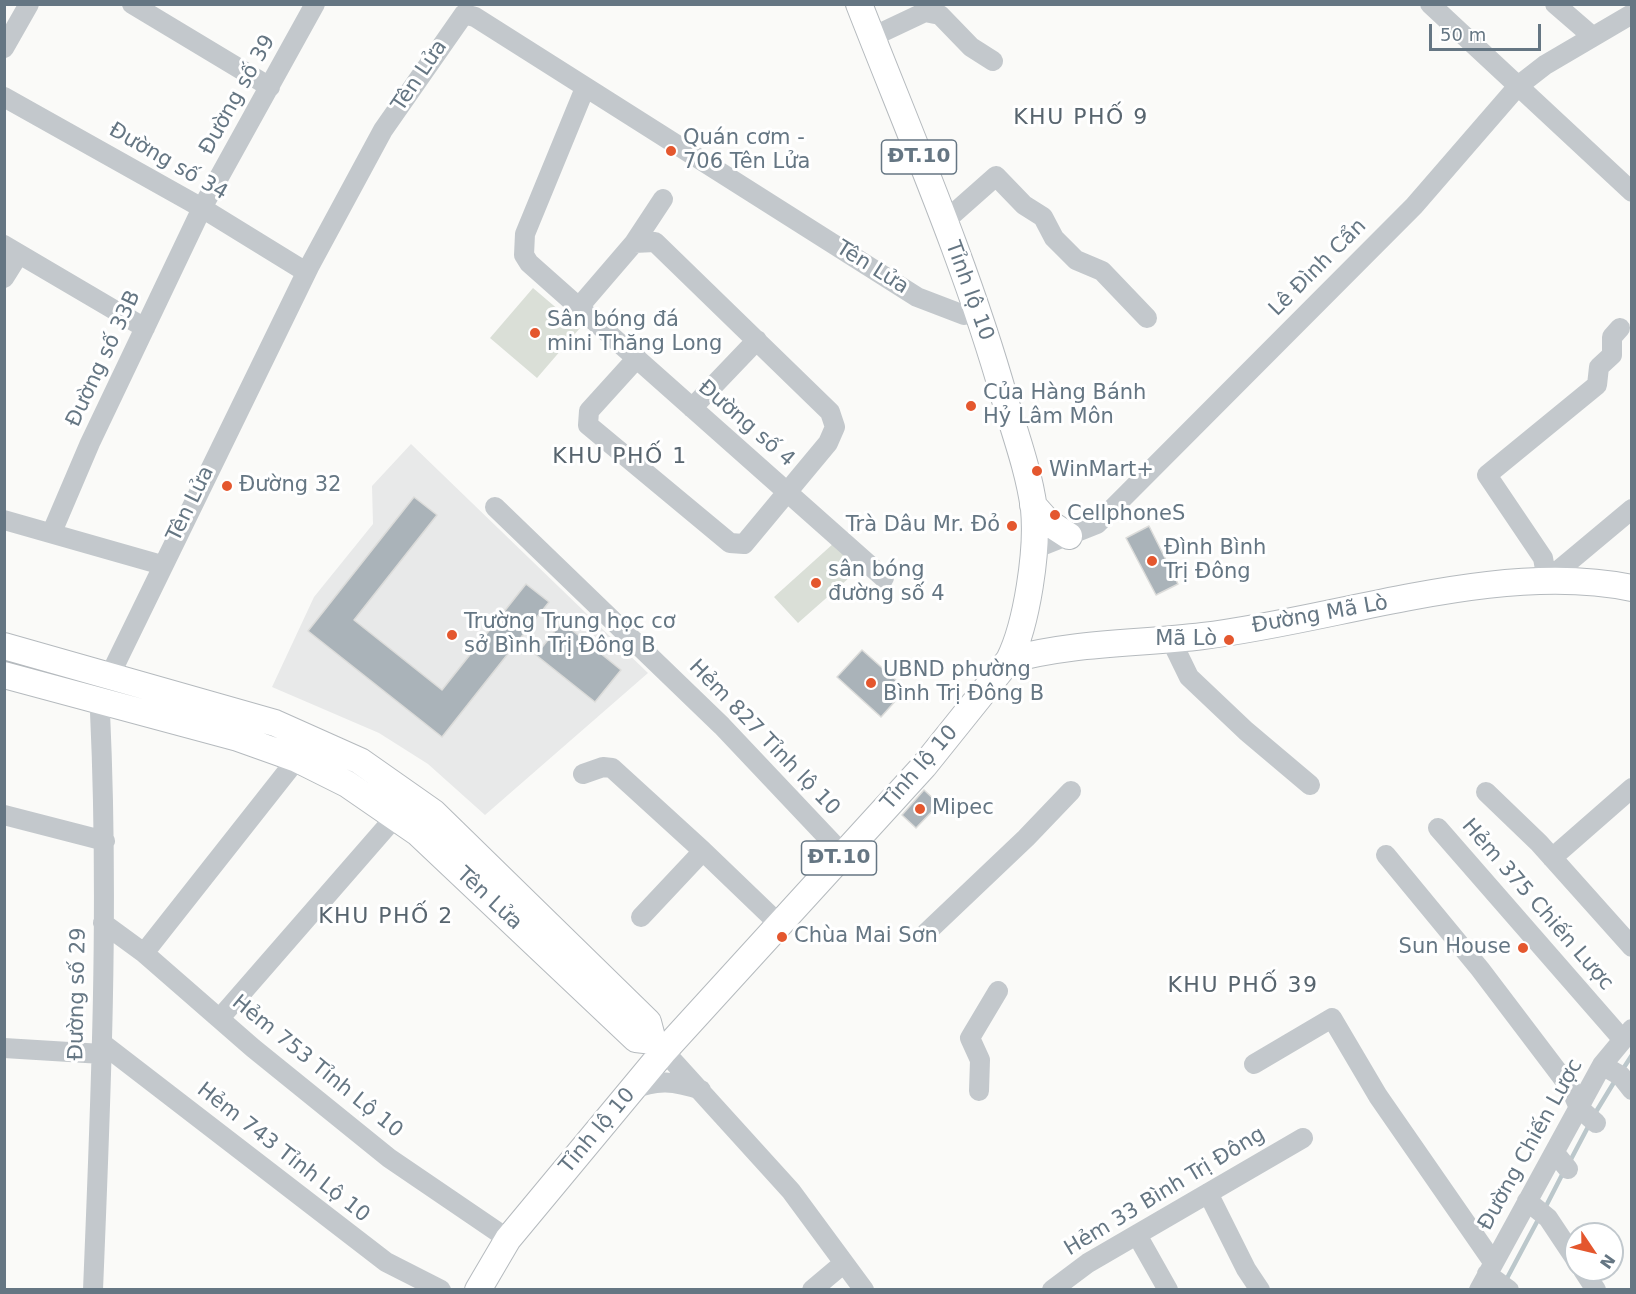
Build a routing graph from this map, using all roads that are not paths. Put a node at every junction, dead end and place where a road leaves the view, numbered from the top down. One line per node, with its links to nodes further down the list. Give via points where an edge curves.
1 (29, 4): 11 (street)
2 (132, 4): 14 (street)
3 (315, 4): 14 (street, Đường số 39)
4 (859, 4): 10 (main road, Tỉnh lộ 10 / ĐT.10)
5 (1430, 4): 13 (street)
6 (1555, 4): 9 (street)
7 (462, 9): 15 (street, Tên Lửa); 23 (street, Tên Lửa, via 383,130)
8 (1629, 21): 9 (street, Lê Đình Cẩn)
9 (1592, 36): 13 (street, Lê Đình Cẩn, via 1545,64)
10 (872, 37): 12 (street, via 925,12 933,12 971,47); 20 (main road, Tỉnh lộ 10 / ĐT.10)
11 (4, 48)
12 (993, 61)
13 (1518, 86): 17 (street); 39 (street, Lê Đình Cẩn, via 1414,206 1333,288 1097,524)
14 (270, 87): 19 (street, Đường số 39)
15 (585, 88): 25 (street, Đường số 4, via 523,244 529,263); 26 (street, Tên Lửa, via 917,297 964,315)
16 (4, 97): 19 (street, Đường số 34)
17 (1632, 192)
18 (663, 200): 21 (street)
19 (202, 208): 23 (street, Đường số 34); 28 (street, Đường số 33B)
20 (944, 222): 26 (main road, Tỉnh lộ 10 / ĐT.10); 27 (street, via 996,176 1024,205 1043,217 1054,238 1076,260 1102,271)
21 (634, 243): 25 (street); 30 (street, via 648,240 660,246)
22 (12, 250): 24 (street); 28 (street)
23 (306, 272): 41 (street, Tên Lửa)
24 (4, 278)
25 (579, 307): 31 (street, Đường số 4)
26 (976, 310): 34 (main road, Tỉnh lộ 10 / ĐT.10, via 993,354)
27 (1147, 318)
28 (145, 328): 38 (street, Đường số 33B)
29 (1620, 328): 43 (street, via 1612,337 1612,355 1599,367 1597,385 1487,476 1543,558)
30 (757, 340): 32 (street); 33 (street, via 835,419 833,435)
31 (637, 358): 32 (street, Đường số 4); 33 (street, via 589,411 588,425 592,430 735,545 748,540)
32 (692, 408): 33 (street, Đường số 4)
33 (789, 493): 42 (street, Đường số 4)
34 (1033, 505): 39 (main road, via 1049,523); 40 (main road, Tỉnh lộ 10 / ĐT.10)
35 (495, 507): 62 (street, Hẻm 827 Tỉnh lộ 10, via 722,726)
36 (1632, 509): 43 (street)
37 (4, 520): 38 (street)
38 (52, 532): 41 (street)
39 (1069, 536): 40 (street, Lê Đình Cẩn)
40 (1034, 549): 47 (main road, Tỉnh lộ 10 / ĐT.10, via 1021,632)
41 (162, 565): 49 (street, Tên Lửa)
42 (884, 578)
43 (1547, 580): 44 (main road, Đường Mã Lò); 45 (main road, Đường Mã Lò, via 1446,591 1203,636)
44 (1632, 588)
45 (1170, 638): 47 (main road, Đường Mã Lò, via 1047,650); 53 (street, via 1189,677)
46 (4, 646): 49 (main road, Tên Lửa)
47 (1010, 660): 62 (main road, Tỉnh lộ 10 / ĐT.10, via 939,749)
48 (4, 675): 50 (main road, Tên Lửa)
49 (110, 675): 50 (main road); 74 (main road, Tên Lửa, via 275,723 332,747 386,777 434,813 648,1022)
50 (102, 700): 51 (main road, Tên Lửa, via 238,738); 60 (street, Đường số 29)
51 (297, 759): 58 (main road, Tên Lửa, via 347,784); 70 (street)
52 (583, 774): 61 (street, via 603,766 612,768)
53 (1310, 786)
54 (1632, 788): 64 (street)
55 (1071, 791): 68 (street)
56 (1486, 792): 64 (street)
57 (4, 815): 60 (street)
58 (396, 816): 72 (street); 74 (main road, Tên Lửa, via 636,1039)
59 (1438, 828): 73 (street, Hẻm 375 Chiến Lược)
60 (105, 841): 66 (street, Đường số 29)
61 (703, 851): 65 (street); 67 (street)
62 (843, 854): 67 (main road, Tỉnh lộ 10 / ĐT.10)
63 (1386, 855): 82 (street, via 1487,978)
64 (1552, 858): 69 (street)
65 (641, 916)
66 (103, 923): 70 (street, Hẻm 753 Tỉnh Lộ 10); 76 (street, Đường số 29)
67 (779, 924): 74 (main road, Tỉnh lộ 10 / ĐT.10)
68 (926, 933)
69 (1632, 947)
70 (144, 953): 72 (street, Hẻm 753 Tỉnh Lộ 10)
71 (998, 991): 81 (street, via 970,1038 980,1060)
72 (220, 1018): 87 (street, Hẻm 753 Tỉnh Lộ 10, via 389,1158)
73 (1627, 1035): 78 (street, Đường Chiến Lược)
74 (658, 1046): 79 (main road, Tỉnh lộ 10 / ĐT.10); 80 (street)
75 (4, 1048): 76 (street)
76 (102, 1049): 92 (street, Đường số 29); 93 (street, Hẻm 743 Tỉnh Lộ 10, via 386,1262)
77 (1254, 1064): 90 (street, via 1332,1018)
78 (1616, 1075): 82 (street, Đường Chiến Lược)
79 (632, 1090): 80 (street, via 649,1082 666,1081); 87 (main road, Tỉnh lộ 10 / ĐT.10)
80 (703, 1091): 89 (street, via 791,1191)
81 (979, 1091)
82 (1587, 1115): 85 (street, Đường Chiến Lược)
83 (1303, 1138): 84 (street, Hẻm 33 Bình Trị Đông)
84 (1208, 1193): 86 (street, Hẻm 33 Bình Trị Đông); 99 (street)
85 (1537, 1209): 88 (street); 90 (street, Đường Chiến Lược)
86 (1137, 1235): 97 (street, Hẻm 33 Bình Trị Đông, via 1088,1263); 98 (street)
87 (508, 1239): 94 (main road, Tỉnh lộ 10 / ĐT.10)
88 (1564, 1244)
89 (844, 1263): 95 (street); 96 (street)
90 (1487, 1275): 91 (street)
91 (1508, 1288)
92 (93, 1290)
93 (441, 1290)
94 (478, 1290)
95 (812, 1290)
96 (864, 1290)
97 (1052, 1290)
98 (1168, 1290)
99 (1260, 1290)

